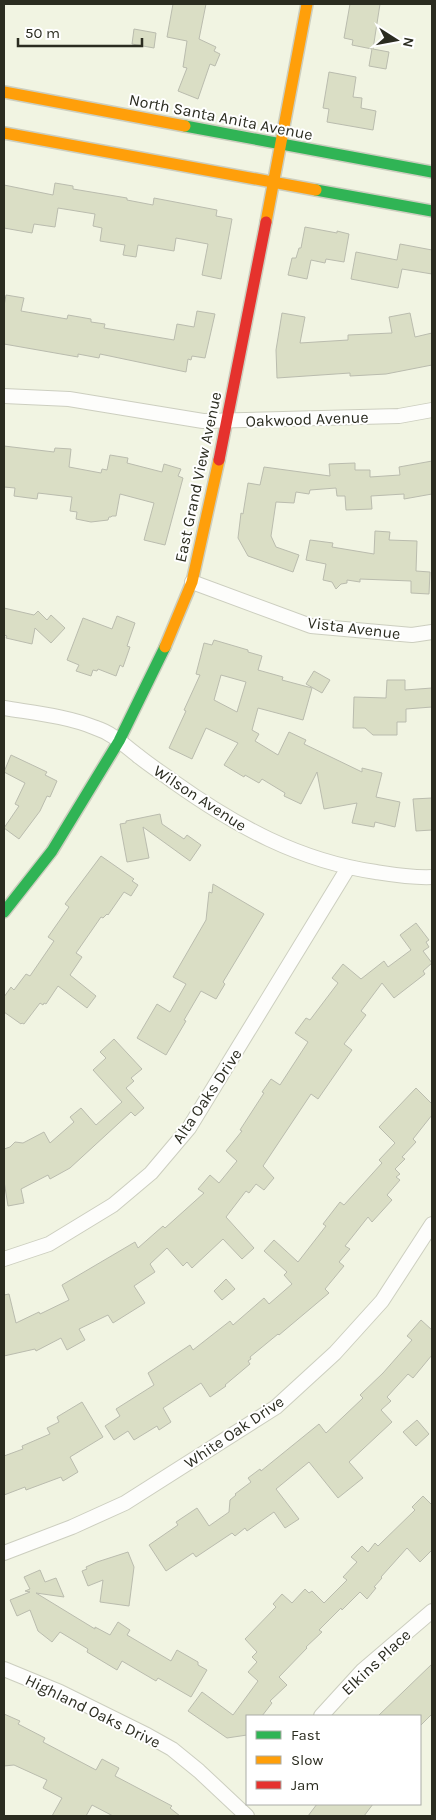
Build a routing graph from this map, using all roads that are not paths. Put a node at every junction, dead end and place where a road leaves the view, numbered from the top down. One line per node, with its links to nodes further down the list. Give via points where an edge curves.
1 (307, 4): 4 (street, East Grand View Avenue)
2 (4, 92): 4 (street, North Santa Anita Avenue)
3 (4, 133): 6 (street)
4 (282, 143): 5 (street, North Santa Anita Avenue); 6 (street, East Grand View Avenue)
5 (432, 172)
6 (274, 182): 7 (street); 10 (street, East Grand View Avenue)
7 (432, 211)
8 (4, 396): 10 (street, Oakwood Avenue, via 68,400)
9 (432, 410): 10 (street, Oakwood Avenue, via 399,416)
10 (228, 422): 11 (street, East Grand View Avenue)
11 (192, 582): 12 (street, Vista Avenue, via 311,626 412,634); 14 (street, East Grand View Avenue, via 157,665)
12 (432, 632)
13 (4, 708): 14 (street, Wilson Avenue, via 66,719 97,728)
14 (119, 740): 15 (street, Wilson Avenue, via 210,808 307,857); 17 (street, East Grand View Avenue, via 52,851)
15 (348, 868): 16 (street, Wilson Avenue, via 413,878); 19 (street, Alta Oaks Drive, via 189,1128 151,1173 112,1204 50,1244)
16 (432, 877)
17 (4, 912)
18 (432, 1224): 20 (street, White Oak Drive, via 382,1301 335,1353 276,1407 125,1503)
19 (4, 1259)
20 (4, 1553)
21 (432, 1610): 23 (street, Elkins Place, via 363,1670)
22 (4, 1669): 24 (street, Highland Oaks Drive, via 148,1735 172,1749)
23 (322, 1715)
24 (248, 1811)

